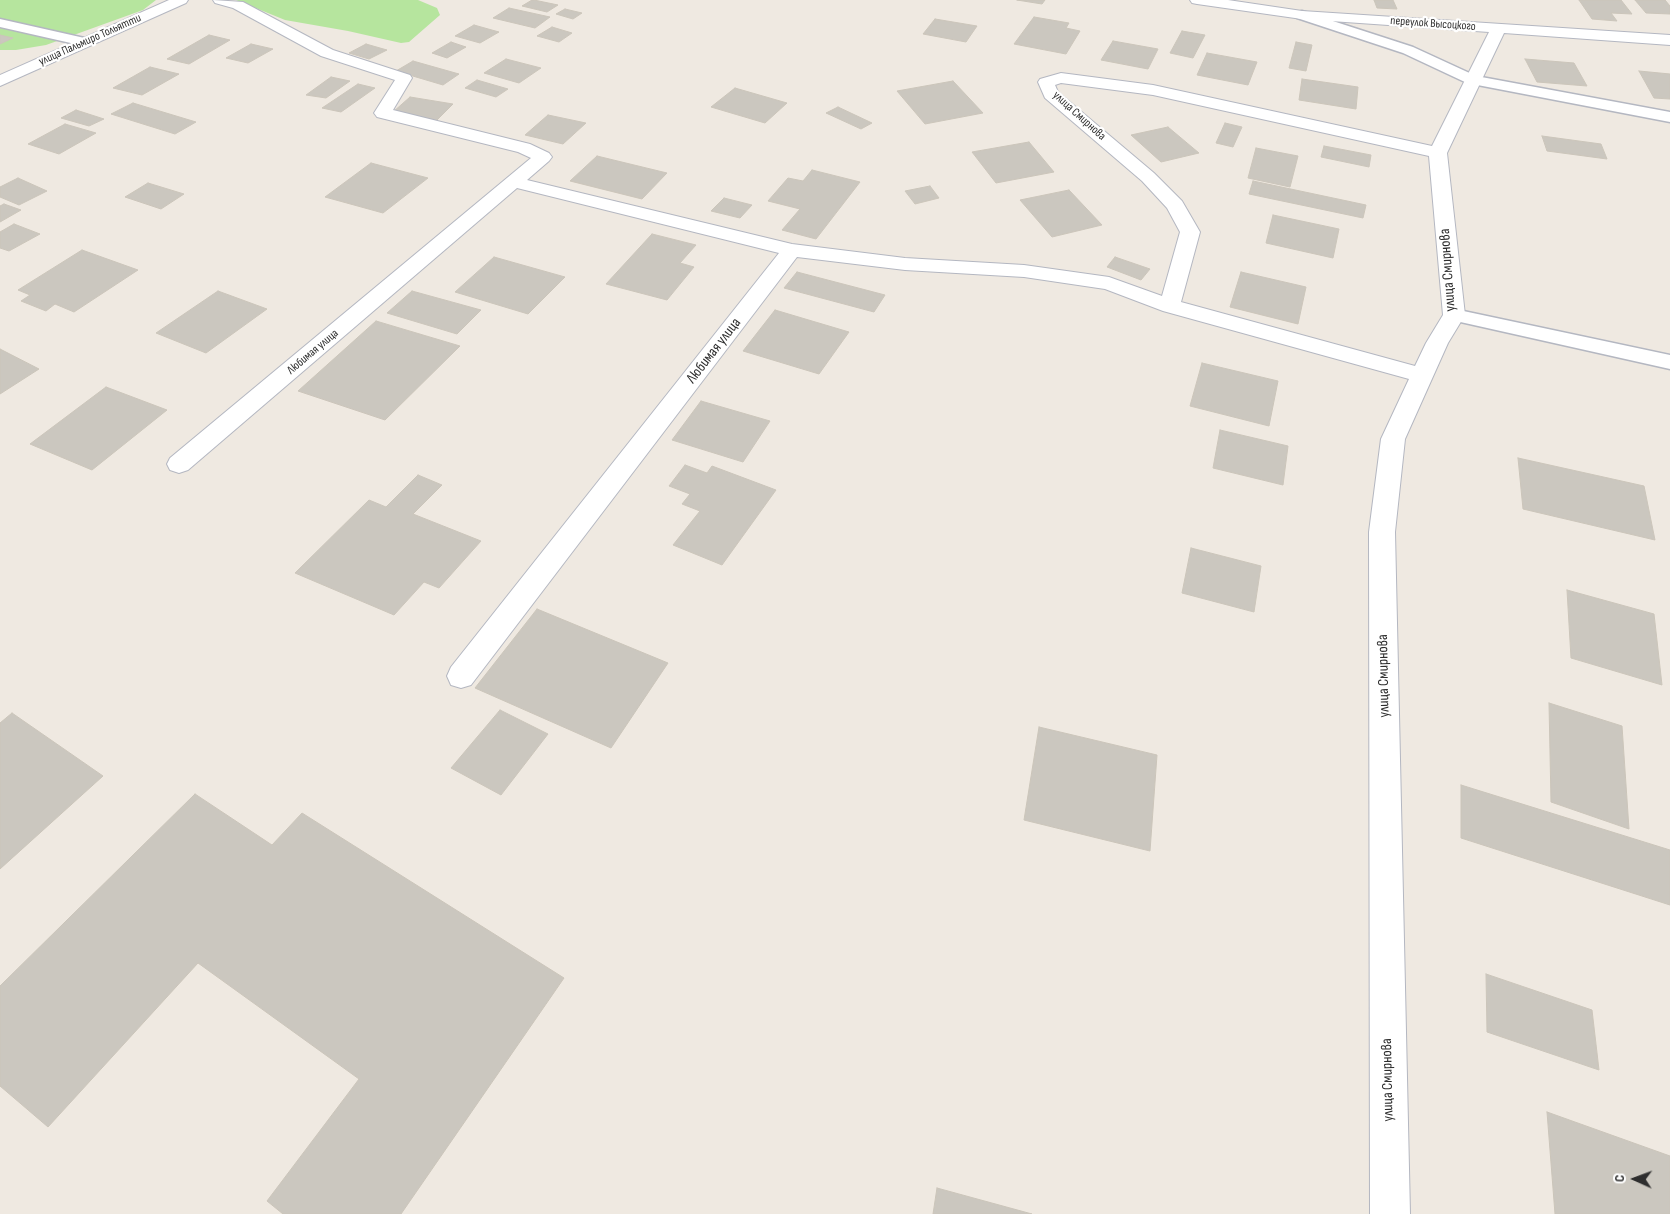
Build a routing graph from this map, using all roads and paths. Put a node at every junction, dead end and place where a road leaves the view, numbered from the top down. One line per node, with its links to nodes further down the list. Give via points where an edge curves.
1 (181, 0): 8 (street, улица Пальмиро Тольятти)
2 (220, 0): 13 (street, Любимая улица, via 238,5 327,53 404,78 383,113 524,148 543,157)
3 (1197, 0): 4 (street, переулок Высоцкого)
4 (1302, 15): 6 (street, переулок Высоцкого); 9 (lane, via 1408,50)
5 (0, 22): 8 (lane)
6 (1500, 28): 7 (street, переулок Высоцкого); 9 (street)
7 (1670, 40)
8 (84, 42): 10 (street, улица Пальмиро Тольятти)
9 (1472, 80): 11 (lane); 12 (street)
10 (0, 81)
11 (1670, 117)
12 (1438, 153): 15 (street, улица Смирнова, via 1152,90 1061,78 1046,82 1052,94 1175,204 1190,232); 16 (street, улица Смирнова)
13 (515, 182): 14 (street); 19 (street, Любимая улица)
14 (792, 250): 15 (street, via 905,264 1024,271 1109,283); 20 (street, Любимая улица)
15 (1170, 306): 18 (street)
16 (1454, 315): 17 (lane); 18 (street, улица Смирнова)
17 (1670, 362)
18 (1421, 375): 21 (street, улица Смирнова, via 1393,439 1382,532)
19 (179, 464)
20 (461, 676)
21 (1390, 1214)

